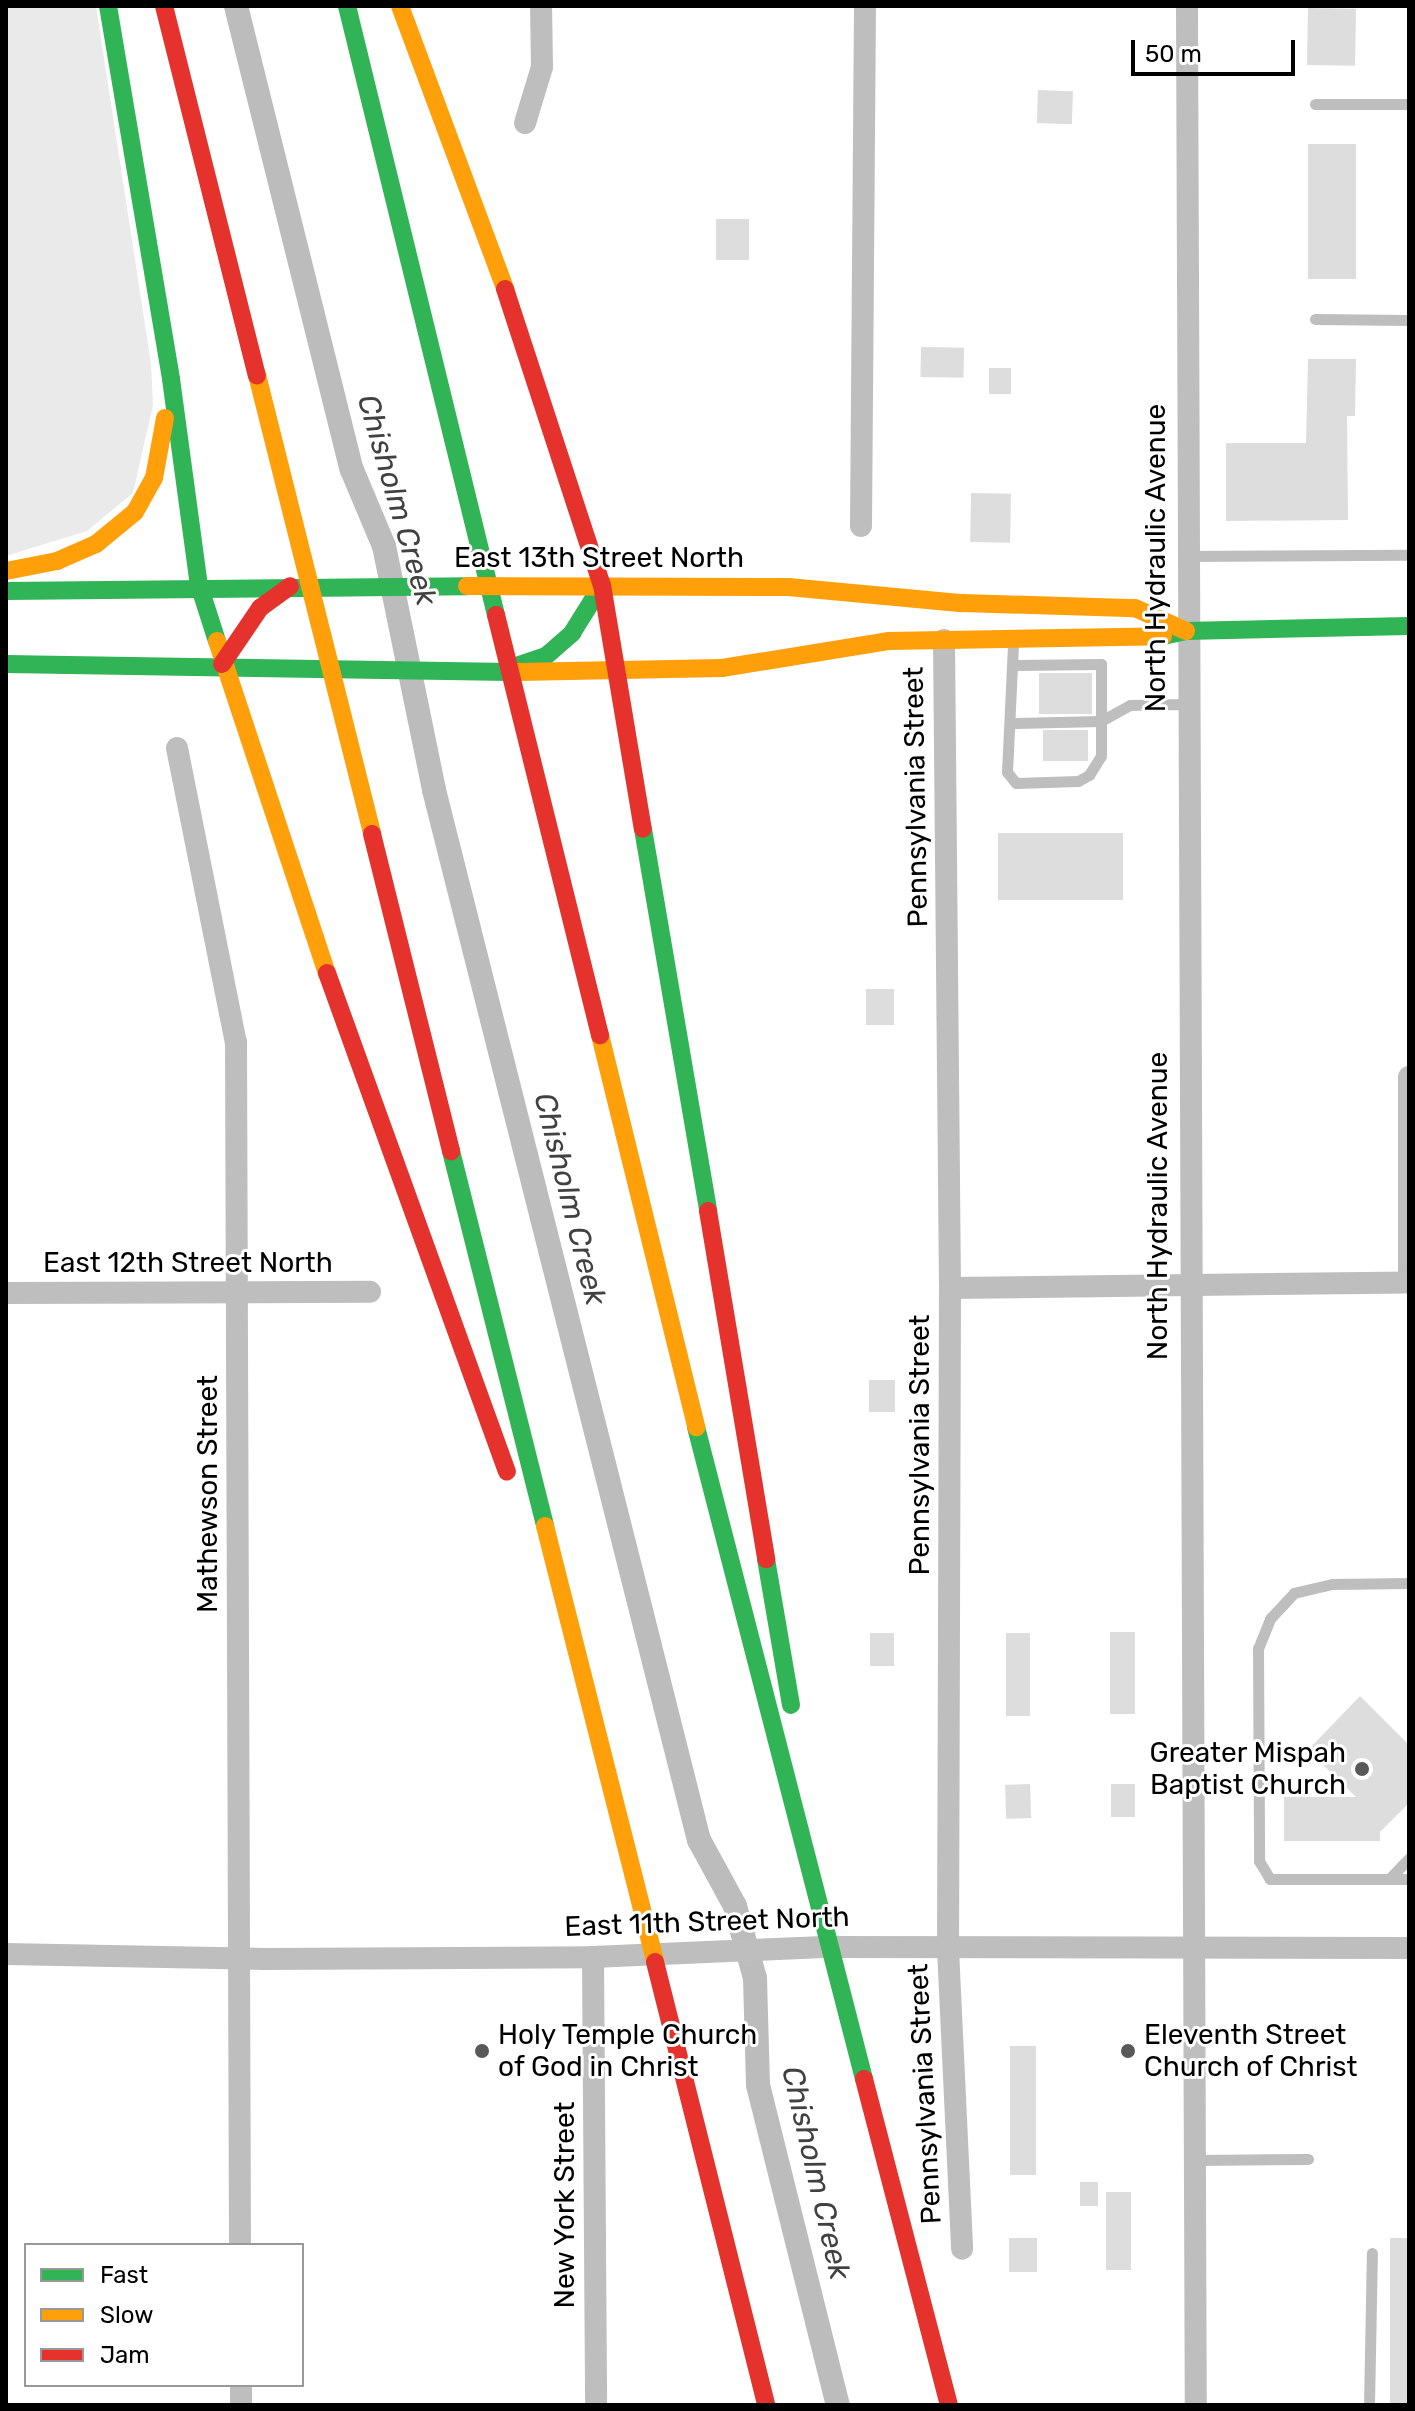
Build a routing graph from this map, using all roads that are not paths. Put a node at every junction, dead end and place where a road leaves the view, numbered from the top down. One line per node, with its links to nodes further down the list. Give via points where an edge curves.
1 (108, 6): 13 (main road)
2 (164, 6): 43 (main road, via 292,501)
3 (347, 6): 53 (main road, via 712,1494)
4 (400, 6): 19 (main road, via 485,227)
5 (541, 6): 10 (street, via 542,67)
6 (865, 6): 14 (street)
7 (1187, 6): 16 (street, North Hydraulic Avenue)
8 (1315, 104): 9 (lane)
9 (1409, 104)
10 (525, 123)
11 (1315, 319): 12 (lane)
12 (1409, 320)
13 (171, 379): 17 (main road, via 154,478 135,512 96,544 57,561); 18 (main road)
14 (861, 526)
15 (1409, 555): 16 (lane)
16 (1186, 556): 23 (street, North Hydraulic Avenue)
17 (6, 571)
18 (199, 585): 20 (main road, East 13th Street North); 21 (main road, East 13th Street North); 27 (main road)
19 (602, 585): 20 (main road, East 13th Street North); 23 (main road, East 13th Street North, via 788,587 962,603 1135,608); 29 (main road, via 572,633 546,656); 30 (main road)
20 (290, 586): 27 (main road, via 260,608)
21 (6, 591)
22 (1409, 626): 23 (main road, East 13th Street North)
23 (1186, 631): 25 (main road, East 13th Street North, via 1145,640); 31 (street, North Hydraulic Avenue)
24 (944, 640): 25 (main road, East 13th Street North); 30 (main road, East 13th Street North, via 888,641 722,668); 38 (street, Pennsylvania Street)
25 (1014, 640): 28 (lane)
26 (6, 664): 27 (main road, East 13th Street North)
27 (222, 664): 29 (main road, East 13th Street North); 43 (main road, via 356,1060 515,1494)
28 (1013, 665): 32 (lane, via 1101,664); 33 (lane)
29 (504, 670): 30 (main road, East 13th Street North)
30 (616, 673): 53 (main road)
31 (1186, 704): 32 (lane, via 1130,705); 37 (street, North Hydraulic Avenue)
32 (1101, 721): 33 (lane); 33 (lane, via 1101,756 1089,775 1078,781 1016,783 1007,772 1007,738)
33 (1013, 723)
34 (177, 748): 41 (street, Mathewson Street, via 236,1042)
35 (1409, 1077): 36 (street)
36 (1409, 1282): 37 (street)
37 (1189, 1285): 38 (street); 47 (street, North Hydraulic Avenue)
38 (950, 1288): 49 (street, Pennsylvania Street)
39 (370, 1292): 41 (street, East 12th Street North)
40 (6, 1293): 41 (street, East 12th Street North)
41 (237, 1293): 52 (street, Mathewson Street)
42 (1409, 1583): 45 (lane, via 1332,1584 1294,1593 1270,1619 1258,1648 1259,1861 1270,1879)
43 (596, 1742): 61 (main road)
44 (1409, 1858): 45 (lane)
45 (1389, 1879): 46 (lane)
46 (1409, 1879)
47 (1193, 1948): 48 (street, East 11th Street North); 49 (street, East 11th Street North); 55 (street, North Hydraulic Avenue)
48 (1409, 1948)
49 (948, 1949): 51 (street, East 11th Street North, via 668,1950); 58 (street, Pennsylvania Street)
50 (6, 1954): 52 (street, East 11th Street North)
51 (593, 1957): 52 (street, East 11th Street North); 60 (street, New York Street)
52 (240, 1959): 56 (street, Mathewson Street)
53 (842, 1997): 57 (main road)
54 (1308, 2159): 55 (lane)
55 (1194, 2160): 64 (street, North Hydraulic Avenue)
56 (240, 2243)
57 (908, 2243): 62 (main road); 63 (main road)
58 (962, 2249)
59 (1372, 2253): 65 (lane)
60 (596, 2405)
61 (763, 2405)
62 (949, 2405)
63 (968, 2405)
64 (1196, 2405)
65 (1369, 2405)

